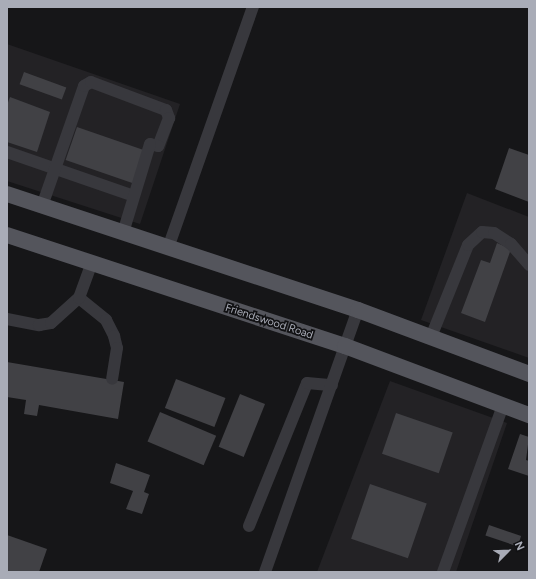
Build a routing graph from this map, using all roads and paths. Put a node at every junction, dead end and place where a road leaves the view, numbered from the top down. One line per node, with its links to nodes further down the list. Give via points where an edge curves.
1 (253, 7): 9 (street)
2 (7, 153): 3 (street)
3 (55, 168): 5 (street); 5 (street, via 84,86 91,82 166,110 169,118 158,146 150,144); 6 (street)
4 (7, 194): 6 (main road)
5 (134, 196): 7 (street)
6 (42, 206): 7 (main road)
7 (123, 233): 9 (main road)
8 (7, 235): 10 (main road, Friendswood Road)
9 (168, 248): 13 (main road)
10 (91, 265): 12 (street); 16 (main road, Friendswood Road)
11 (529, 265): 15 (street, via 511,244 494,233 482,232 468,245)
12 (79, 298): 14 (street, via 51,323 39,325); 18 (street, via 106,320 114,336 117,348)
13 (358, 310): 15 (main road); 16 (street)
14 (7, 318)
15 (431, 337): 17 (main road)
16 (345, 346): 19 (street); 20 (main road, Friendswood Road)
17 (529, 374)
18 (112, 379)
19 (332, 385): 22 (street, via 307,383); 23 (street)
20 (503, 405): 21 (main road, Friendswood Road); 24 (street)
21 (529, 415)
22 (249, 526)
23 (266, 572)
24 (444, 572)

